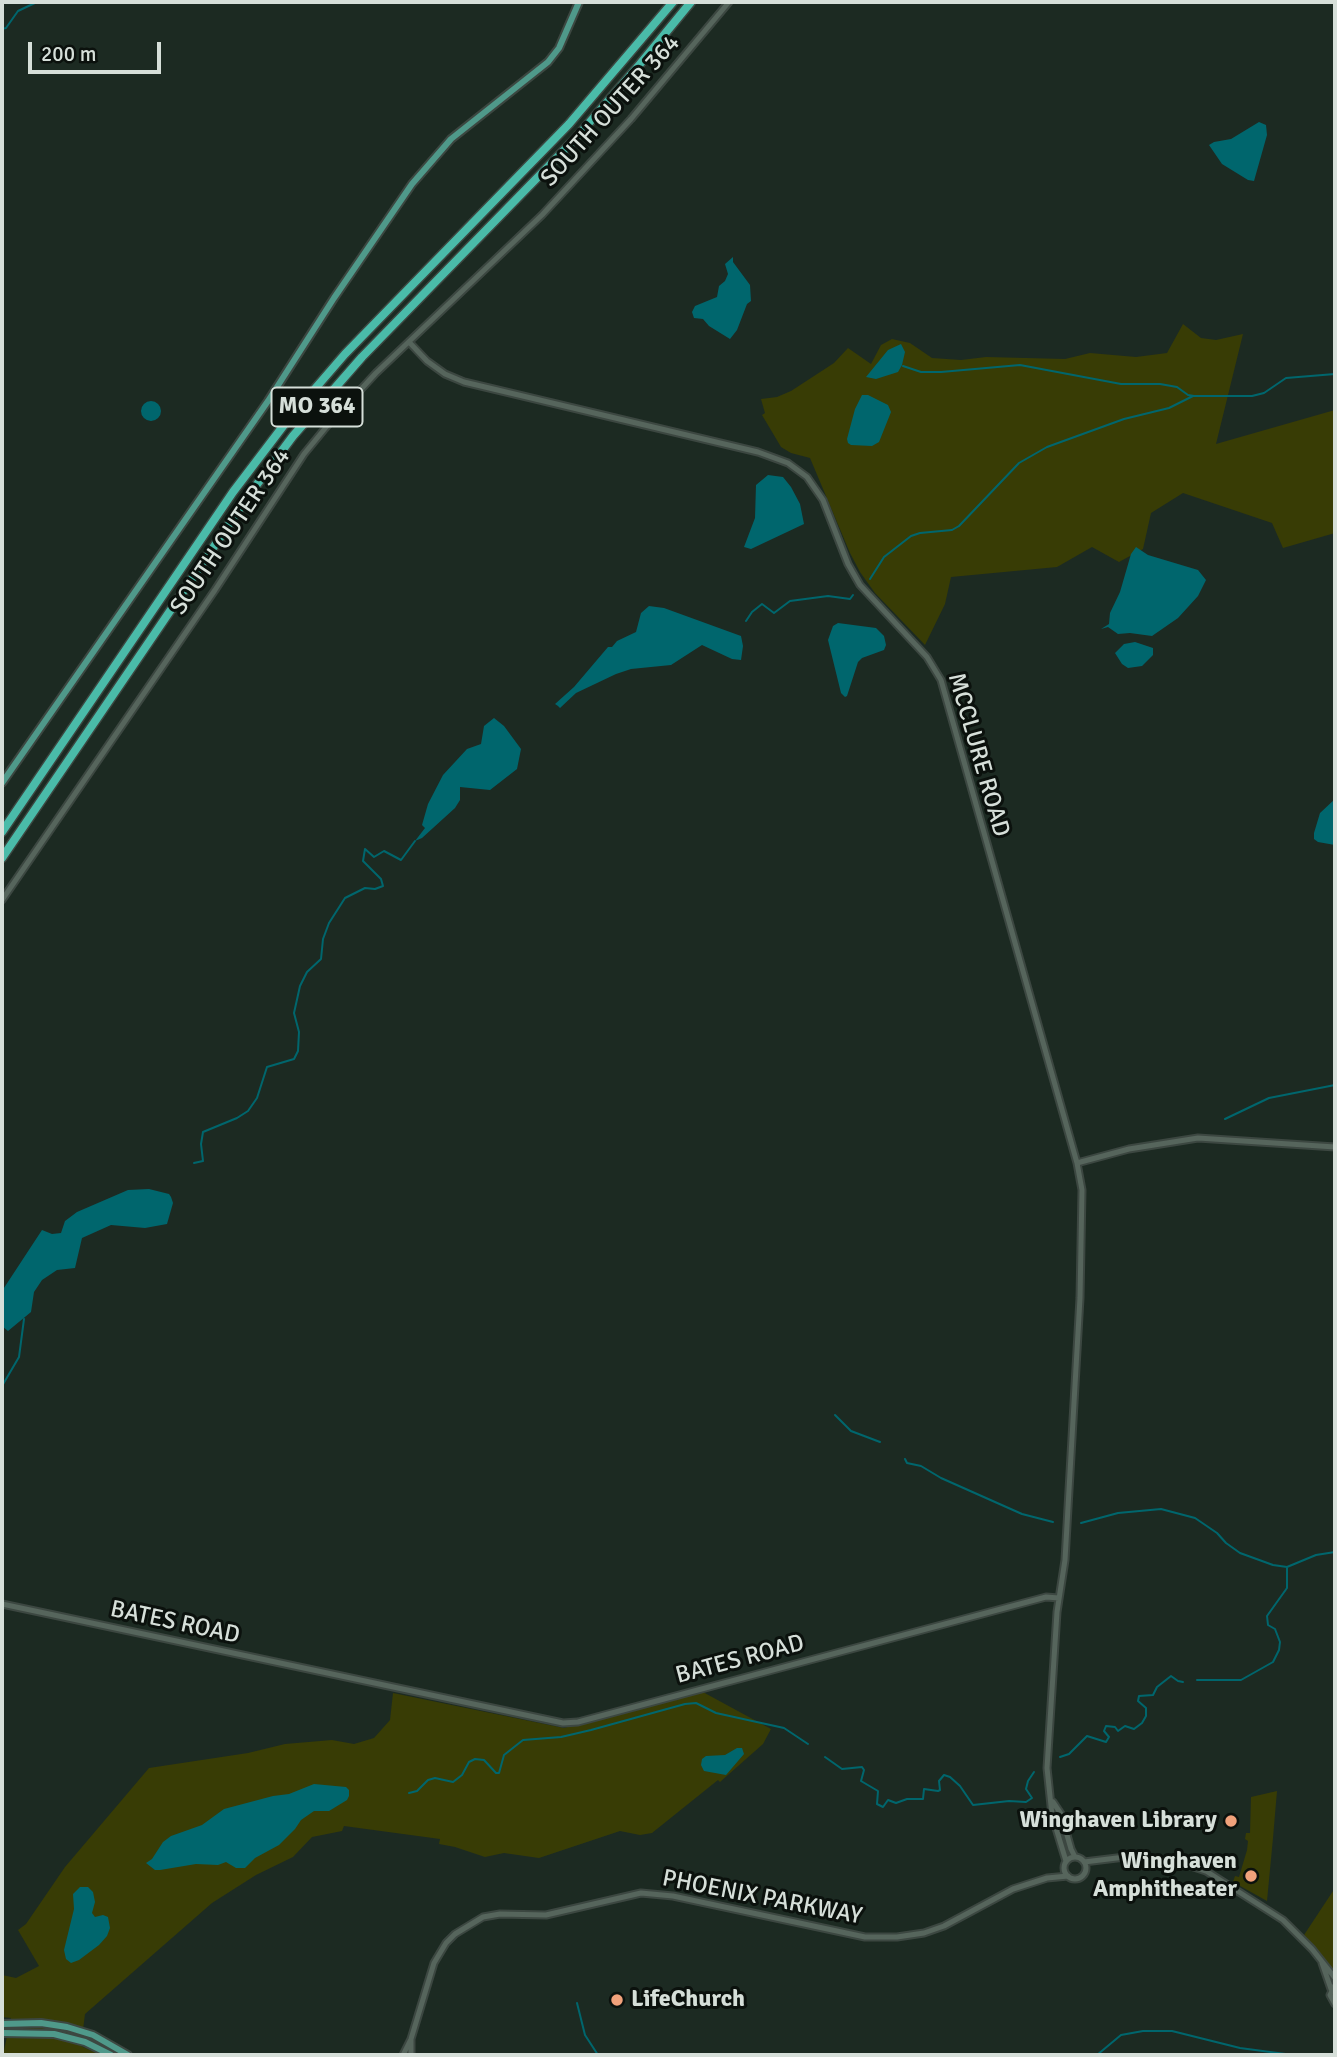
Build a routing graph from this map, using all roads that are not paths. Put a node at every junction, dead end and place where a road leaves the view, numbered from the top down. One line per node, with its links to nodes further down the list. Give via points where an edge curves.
1 (579, 2): 6 (main road, via 548,62 451,139 412,184 268,401)
2 (673, 2): 7 (highway, MO 364, via 569,124 345,354 287,421 233,492)
3 (691, 2): 8 (highway, MO 364, via 576,138 362,357 302,425 241,506)
4 (729, 2): 5 (street, SOUTH OUTER 364, via 631,119 542,215)
5 (409, 342): 9 (street, SOUTH OUTER 364, via 304,454); 11 (street, MCCLURE ROAD, via 427,362 464,382 758,452 788,463 807,477 823,500 860,585 927,657 941,680)
6 (2, 783)
7 (2, 832)
8 (2, 858)
9 (2, 900)
10 (1335, 1147): 11 (street, via 1198,1138)
11 (1077, 1163): 12 (street, via 1082,1190 1080,1298)
12 (1059, 1598): 13 (street, BATES ROAD, via 1046,1597 564,1723); 14 (street, via 1047,1768)
13 (2, 1604)
14 (1053, 1802): 15 (street); 18 (street)
15 (1076, 1857): 17 (street); 18 (street, PHOENIX PARKWAY)
16 (1101, 1861): 17 (street, PHOENIX PARKWAY); 19 (street, PHOENIX PARKWAY); 22 (street, PHOENIX PARKWAY, via 1125,1857 1172,1860 1206,1871 1283,1920)
17 (1084, 1862): 19 (street)
18 (1065, 1864): 20 (street); 21 (street, PHOENIX PARKWAY)
19 (1086, 1870): 20 (street, PHOENIX PARKWAY, via 1079,1878)
20 (1068, 1876): 21 (street, PHOENIX PARKWAY)
21 (1047, 1878): 28 (street, PHOENIX PARKWAY, via 997,1896 944,1926 897,1937 866,1937 673,1896 640,1894 546,1915 483,1917 455,1934 434,1963)
22 (1322, 1963): 23 (street, PHOENIX PARKWAY); 24 (street, PHOENIX PARKWAY)
23 (1335, 1978)
24 (1333, 1987): 25 (street, PHOENIX PARKWAY)
25 (1335, 2004)
26 (2, 2024): 30 (main road, via 67,2027)
27 (2, 2033): 29 (main road, via 54,2034)
28 (411, 2040): 31 (street, PHOENIX PARKWAY); 32 (street, PHOENIX PARKWAY)
29 (111, 2055)
30 (128, 2055)
31 (403, 2055)
32 (411, 2055)

